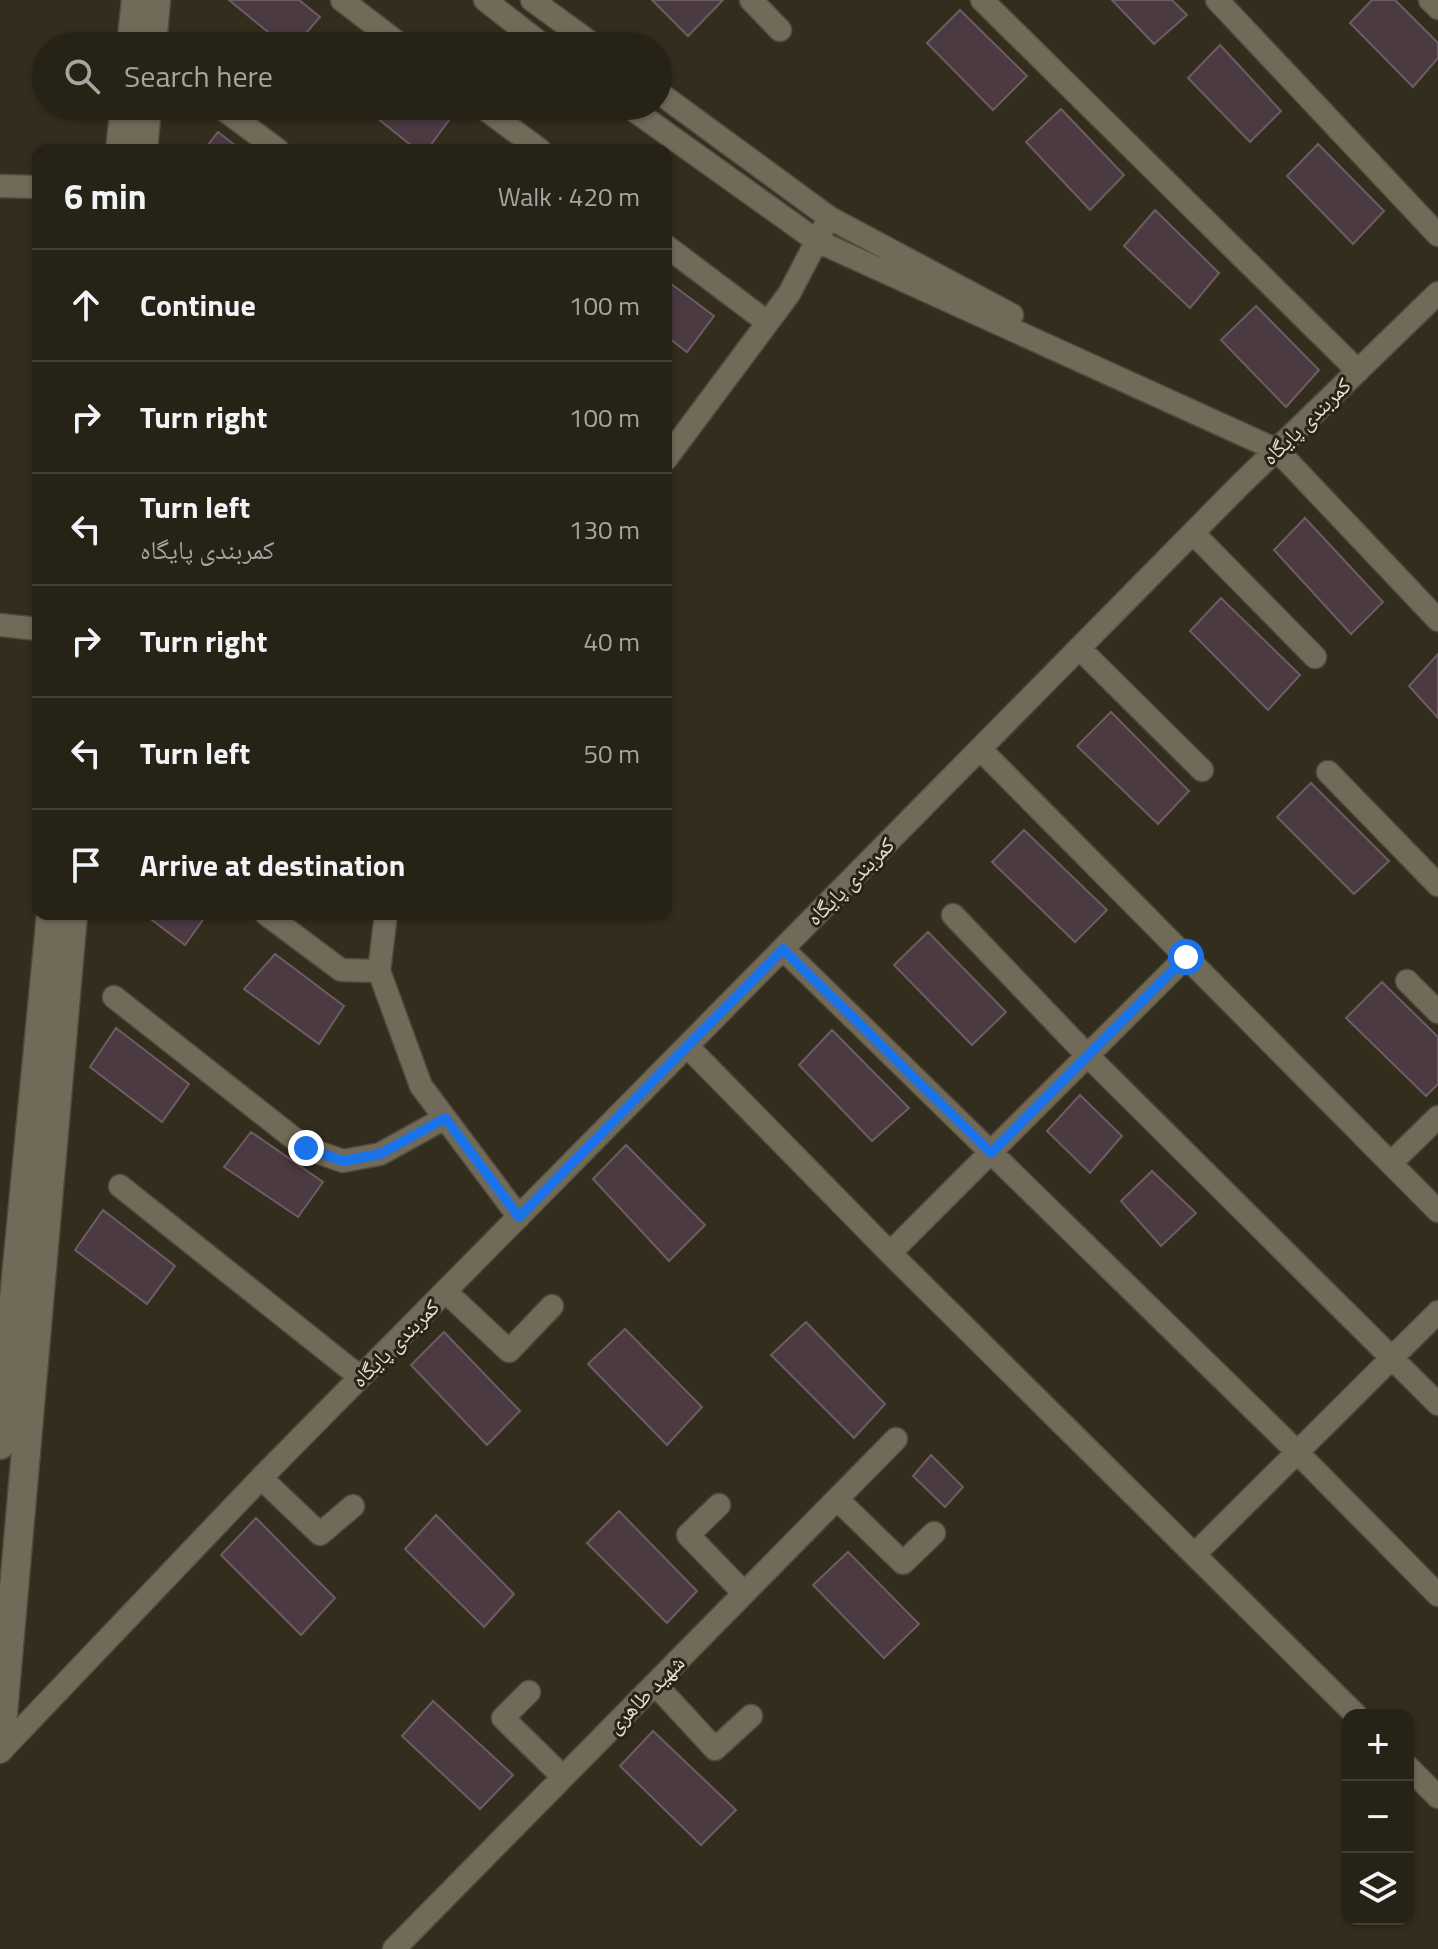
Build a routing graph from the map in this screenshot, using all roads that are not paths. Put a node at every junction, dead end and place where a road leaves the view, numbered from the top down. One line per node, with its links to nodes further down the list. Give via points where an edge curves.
1 (136, 0): 12 (street)
2 (156, 0): 13 (street)
3 (342, 0): 14 (street)
4 (485, 0): 15 (street)
5 (532, 0): 16 (street)
6 (751, 0): 11 (street)
7 (982, 0): 35 (street)
8 (1217, 0): 30 (street)
9 (1430, 0): 10 (street)
10 (1438, 8)
11 (780, 30)
12 (133, 32)
13 (153, 32)
14 (384, 32)
15 (526, 32)
16 (576, 32)
17 (672, 102): 29 (street)
18 (123, 120): 23 (street)
19 (146, 120): 24 (street)
20 (238, 120): 25 (street)
21 (500, 120): 26 (street)
22 (648, 120): 31 (street)
23 (121, 144)
24 (144, 144)
25 (270, 144)
26 (532, 144)
27 (0, 186): 28 (street)
28 (32, 187)
29 (830, 218): 31 (street); 37 (street, via 1043,332)
30 (1438, 235)
31 (817, 241): 34 (street, via 789,294); 37 (street)
32 (672, 251): 34 (street)
33 (1438, 293): 35 (street, کمربندی پایگاه)
34 (767, 322): 36 (street)
35 (1358, 371): 37 (street, کمربندی پایگاه)
36 (672, 443)
37 (1280, 446): 38 (street, کمربندی پایگاه); 39 (street)
38 (1193, 533): 42 (street, کمربندی پایگاه); 43 (street)
39 (1438, 620)
40 (0, 625): 41 (street)
41 (32, 628)
42 (1079, 648): 44 (street, کمربندی پایگاه); 45 (street)
43 (1315, 657)
44 (980, 749): 53 (street, کمربندی پایگاه); 54 (street)
45 (1202, 770)
46 (1328, 772): 47 (street)
47 (1438, 885)
48 (953, 915): 60 (street)
49 (51, 920): 75 (street)
50 (72, 920): 75 (street)
51 (274, 920): 55 (street, via 341,970)
52 (385, 920): 55 (street)
53 (783, 949): 59 (street, کمربندی پایگاه); 63 (street)
54 (1186, 957): 60 (street); 64 (street)
55 (379, 971): 62 (street, via 421,1086)
56 (1407, 981): 58 (street)
57 (114, 997): 62 (street, via 306,1148 343,1161 380,1154)
58 (1438, 1012)
59 (687, 1046): 67 (street, کمربندی پایگاه); 68 (street)
60 (1088, 1056): 63 (street); 72 (street)
61 (1438, 1117): 64 (street)
62 (445, 1118): 67 (street)
63 (991, 1153): 68 (street); 77 (street)
64 (1391, 1163): 66 (street)
65 (120, 1186): 73 (street)
66 (1438, 1211)
67 (519, 1217): 69 (street, کمربندی پایگاه)
68 (890, 1253): 83 (street)
69 (445, 1291): 70 (street, via 509,1351); 73 (street, کمربندی پایگاه)
70 (552, 1306)
71 (1438, 1312): 72 (street)
72 (1392, 1358): 74 (street); 77 (street)
73 (360, 1377): 78 (street, کمربندی پایگاه)
74 (1438, 1404)
75 (10, 1434): 90 (street)
76 (896, 1439): 79 (street, شهید طاهری)
77 (1297, 1453): 83 (street); 85 (street)
78 (261, 1478): 81 (street, via 320,1534); 90 (street, کمربندی پایگاه)
79 (837, 1499): 82 (street, via 903,1563); 84 (street, شهید طاهری)
80 (719, 1505): 84 (street, via 688,1535)
81 (353, 1506)
82 (934, 1533)
83 (1195, 1554): 88 (street)
84 (744, 1593): 86 (street, شهید طاهری)
85 (1438, 1595)
86 (655, 1684): 89 (street, via 715,1749); 92 (street, شهید طاهری)
87 (529, 1692): 92 (street, via 503,1718)
88 (1350, 1709)
89 (751, 1716)
90 (0, 1750)
91 (1414, 1773): 93 (street)
92 (563, 1777): 94 (street, شهید طاهری)
93 (1438, 1797)
94 (394, 1949)

